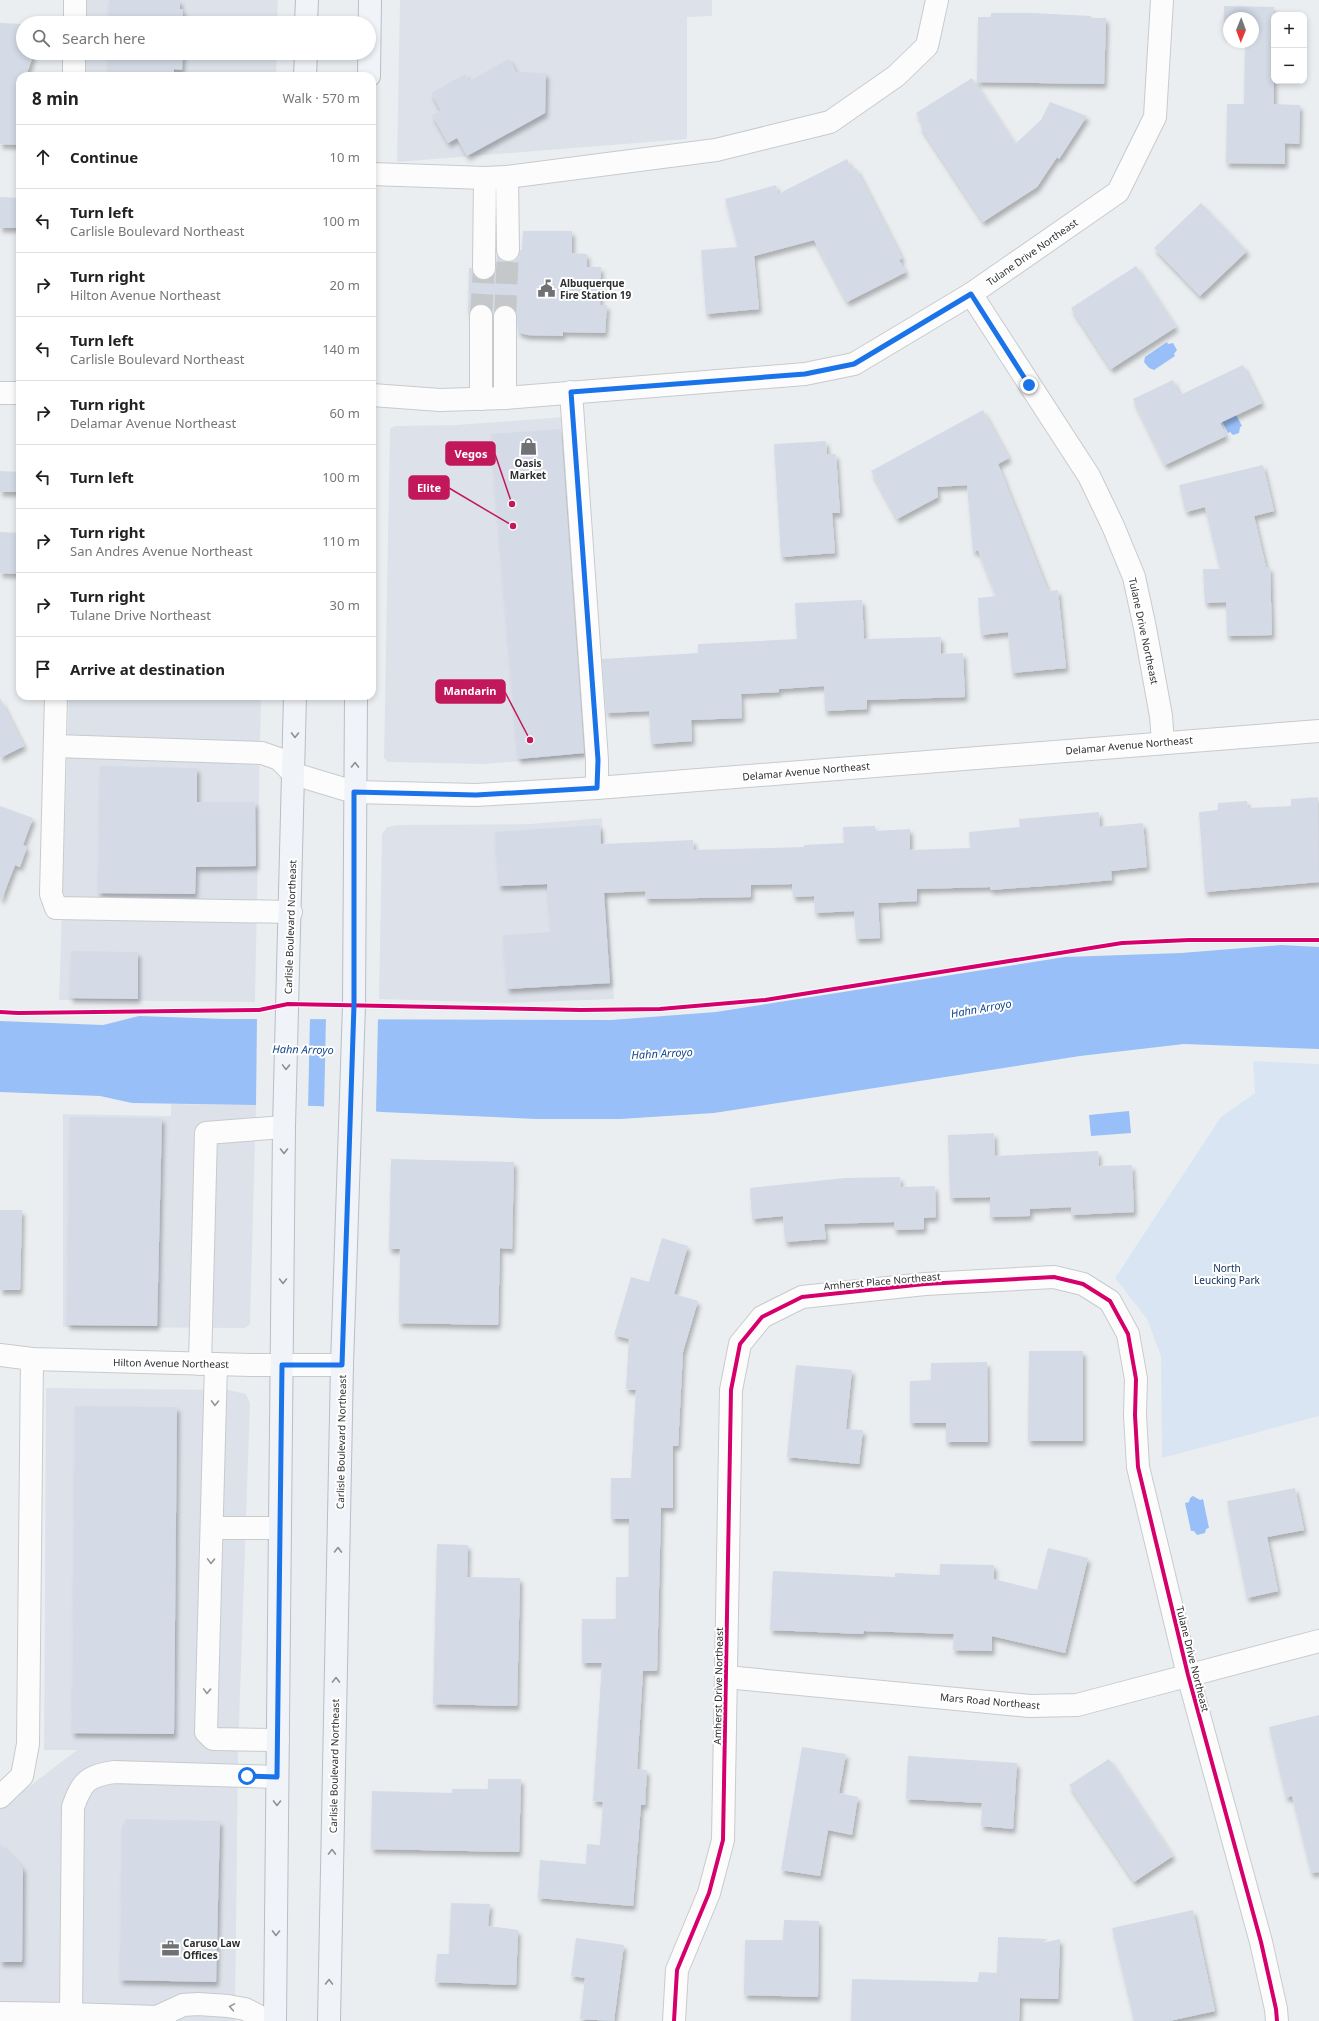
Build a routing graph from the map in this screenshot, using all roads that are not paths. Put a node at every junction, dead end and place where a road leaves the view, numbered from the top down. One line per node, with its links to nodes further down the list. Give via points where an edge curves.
1 (75, 0): 6 (street)
2 (307, 0): 7 (main road)
3 (370, 0): 8 (main road)
4 (937, 0): 16 (street, via 927,46 896,76 830,122 716,150)
5 (1162, 0): 20 (street, Tulane Drive Northeast, via 1155,117 1118,192)
6 (75, 16)
7 (306, 16)
8 (370, 16)
9 (74, 60): 12 (street)
10 (306, 60): 13 (main road)
11 (369, 60): 14 (main road)
12 (74, 72)
13 (305, 72)
14 (369, 72)
15 (376, 174): 17 (street)
16 (507, 177): 17 (street); 18 (street)
17 (485, 178): 19 (street)
18 (508, 250)
19 (484, 268)
20 (971, 294): 23 (street, via 854,364 805,374); 33 (street, Tulane Drive Northeast, via 1089,476 1113,526 1134,577 1144,620 1161,716)
21 (482, 316): 28 (street)
22 (504, 317): 27 (street)
23 (571, 392): 27 (street); 36 (street, via 598,760)
24 (0, 393): 25 (street)
25 (16, 393)
26 (376, 395): 28 (street, via 440,400)
27 (505, 398): 28 (street)
28 (482, 399)
29 (56, 700): 34 (street)
30 (295, 700): 35 (main road, Carlisle Boulevard Northeast, one-way to 35)
31 (356, 700): 37 (main road, Carlisle Boulevard Northeast, one-way to 31)
32 (1319, 731): 33 (street, Delamar Avenue Northeast)
33 (1163, 742): 36 (street, Delamar Avenue Northeast)
34 (55, 746): 35 (street, via 262,753 279,759); 38 (street, via 51,894 56,908)
35 (294, 774): 37 (street, Delamar Avenue Northeast); 38 (main road, Carlisle Boulevard Northeast)
36 (597, 788): 37 (street, Delamar Avenue Northeast, via 476,795)
37 (354, 792): 46 (main road, Carlisle Boulevard Northeast, via 354,1014)
38 (291, 912): 39 (main road, Carlisle Boulevard Northeast, one-way to 39)
39 (284, 1120): 44 (street, via 206,1134); 45 (main road, Carlisle Boulevard Northeast, one-way to 45)
40 (1110, 1301): 41 (street, Amherst Place Northeast, via 1083,1284 1054,1276 925,1284 802,1297 762,1317); 50 (street, Tulane Drive Northeast, via 1128,1334 1136,1378 1138,1467)
41 (740, 1344): 51 (street, Amherst Drive Northeast, via 731,1390)
42 (0, 1355): 43 (street, Hilton Avenue Northeast)
43 (32, 1359): 44 (street, Hilton Avenue Northeast); 54 (street, via 28,1744 22,1776)
44 (208, 1364): 45 (street, Hilton Avenue Northeast); 47 (street, one-way to 47)
45 (282, 1365): 46 (street, Hilton Avenue Northeast); 48 (main road, Carlisle Boulevard Northeast)
46 (342, 1365): 60 (main road, Carlisle Boulevard Northeast, one-way to 46)
47 (212, 1528): 48 (street); 52 (street, one-way to 52, via 206,1732 213,1739)
48 (280, 1528): 52 (main road, Carlisle Boulevard Northeast)
49 (1319, 1642): 50 (street, Mars Road Northeast)
50 (1188, 1675): 51 (street, Mars Road Northeast, via 1077,1705 1030,1706); 62 (street, Tulane Drive Northeast, via 1261,1942)
51 (726, 1677): 61 (street, Amherst Drive Northeast, via 723,1840 709,1893 677,1970)
52 (278, 1740): 53 (main road, Carlisle Boulevard Northeast)
53 (277, 1777): 56 (street, via 114,1772 97,1775 80,1787 73,1807); 59 (main road, Carlisle Boulevard Northeast, one-way to 59)
54 (0, 1797)
55 (0, 2013): 56 (street)
56 (71, 2017): 57 (street)
57 (161, 2019): 58 (street, one-way to 57, via 245,2009 198,2004 183,2005)
58 (268, 2021)
59 (274, 2021)
60 (329, 2021)
61 (674, 2021)
62 (1277, 2021)

